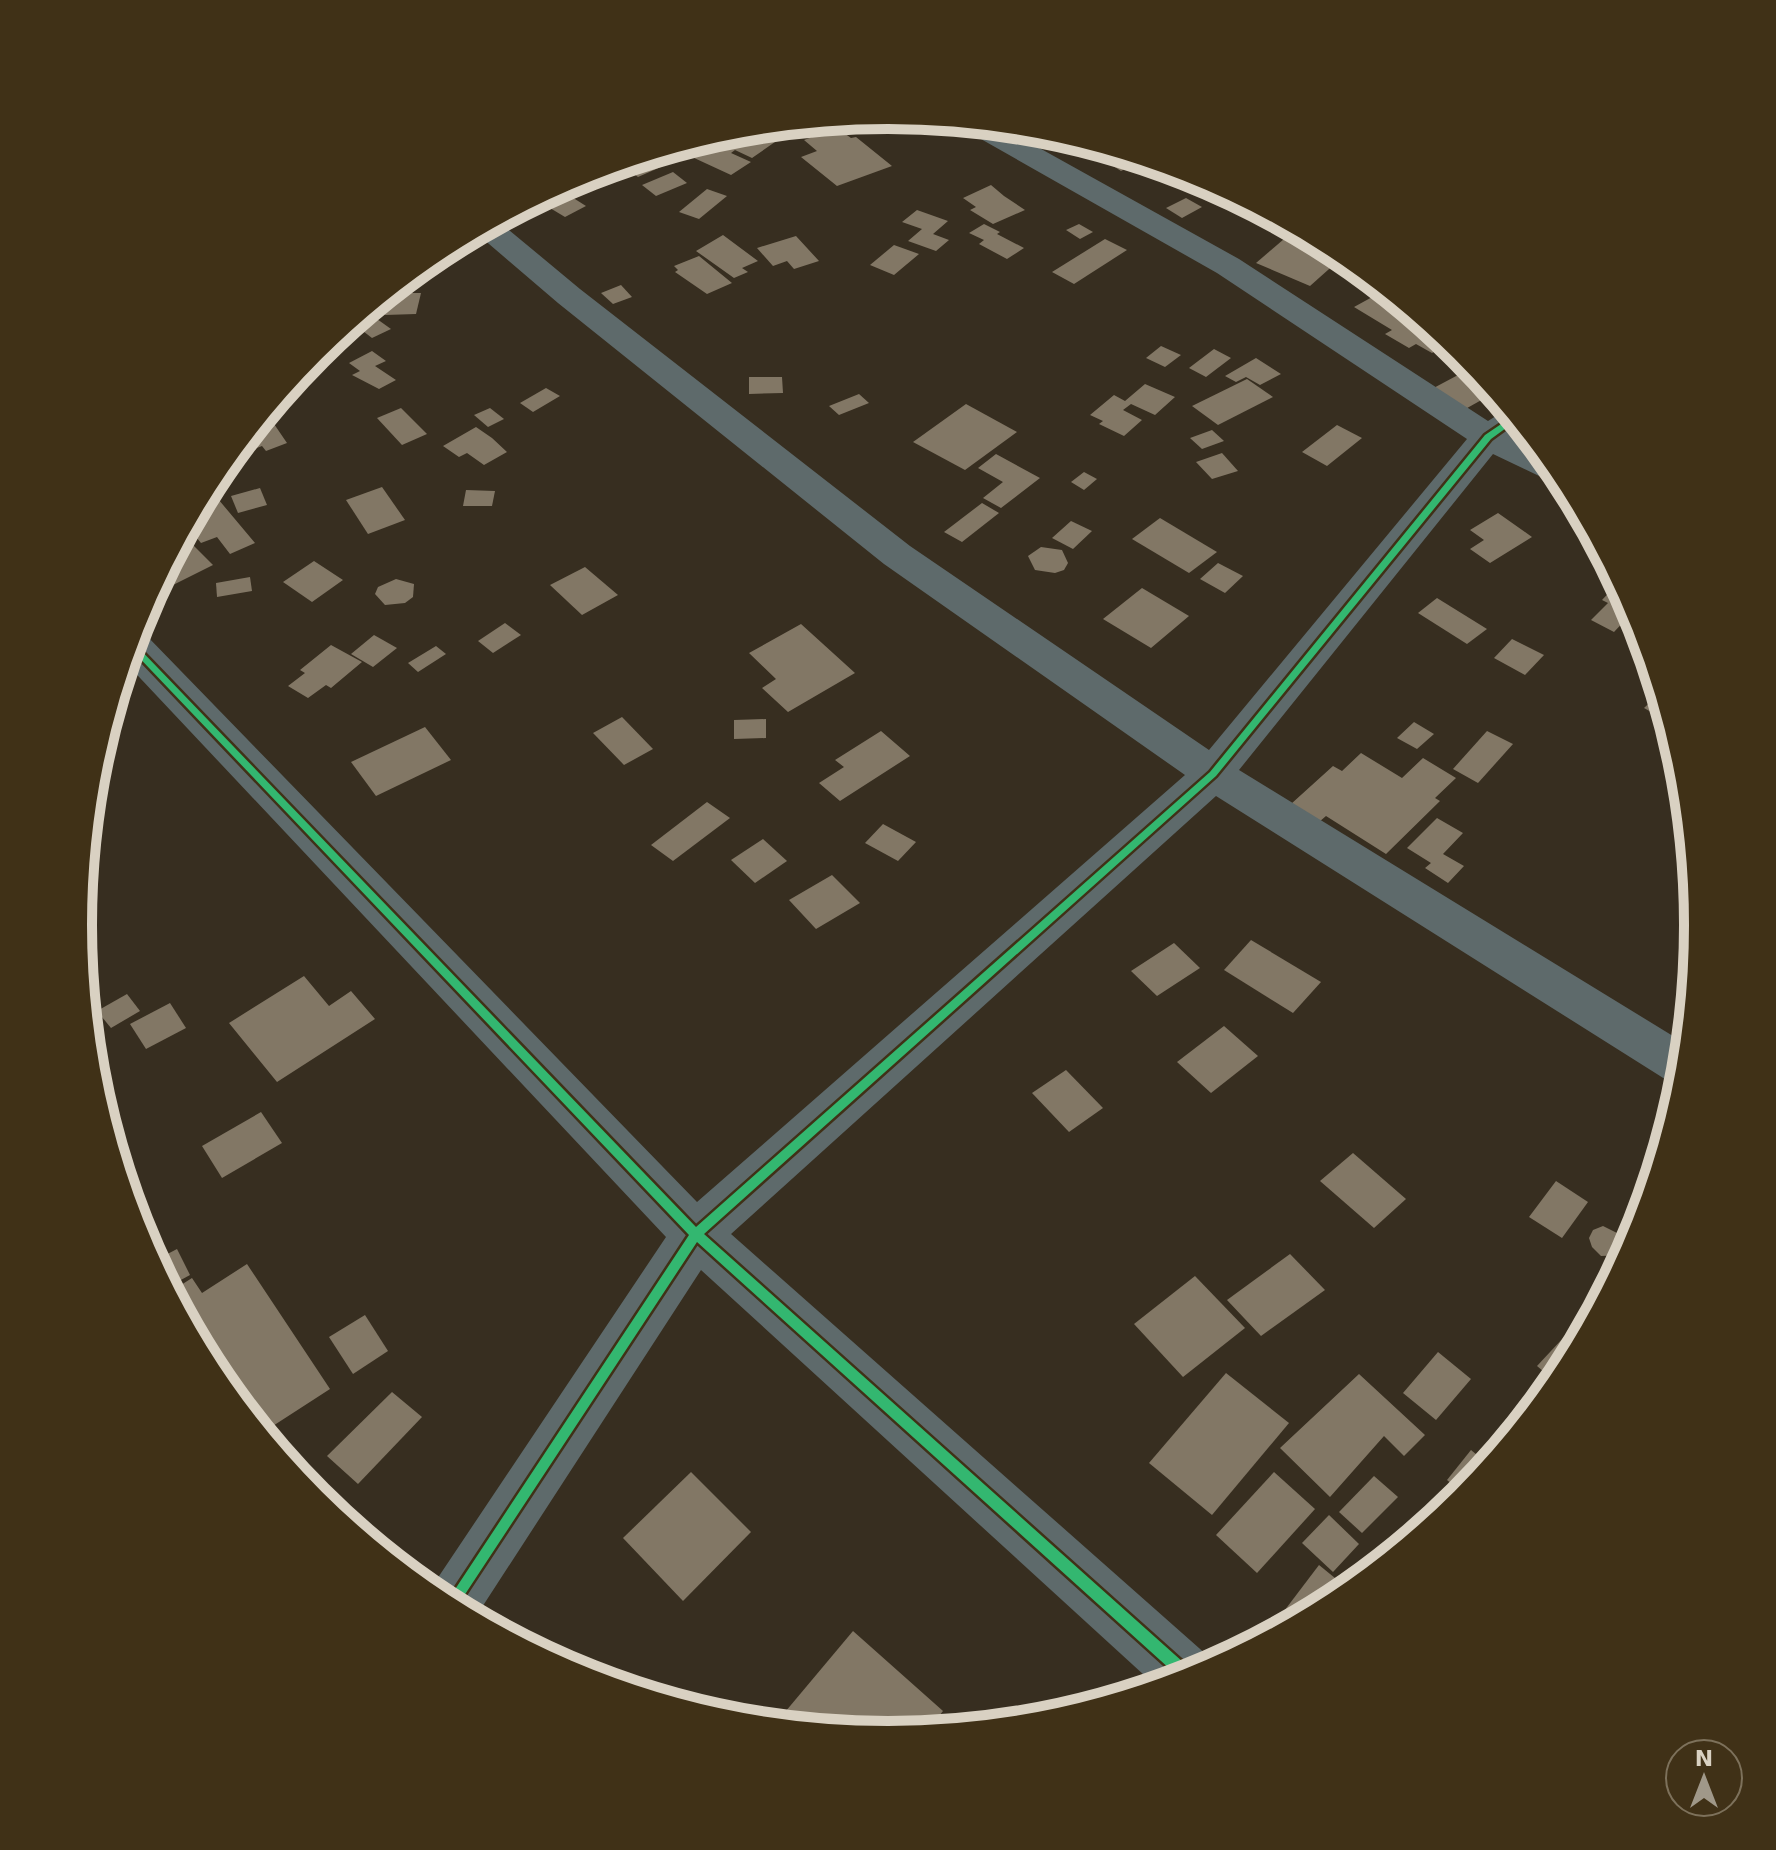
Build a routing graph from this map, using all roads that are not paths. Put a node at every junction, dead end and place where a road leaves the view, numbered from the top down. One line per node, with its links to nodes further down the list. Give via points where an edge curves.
1 (1018, 140): 3 (street)
2 (495, 233): 6 (street, via 897,555)
3 (1502, 428): 4 (street); 6 (street)
4 (1523, 445)
5 (140, 653): 8 (street)
6 (1213, 774): 7 (street); 8 (street)
7 (1672, 1060)
8 (696, 1234): 9 (street); 10 (street)
9 (458, 1594)
10 (1177, 1666)

